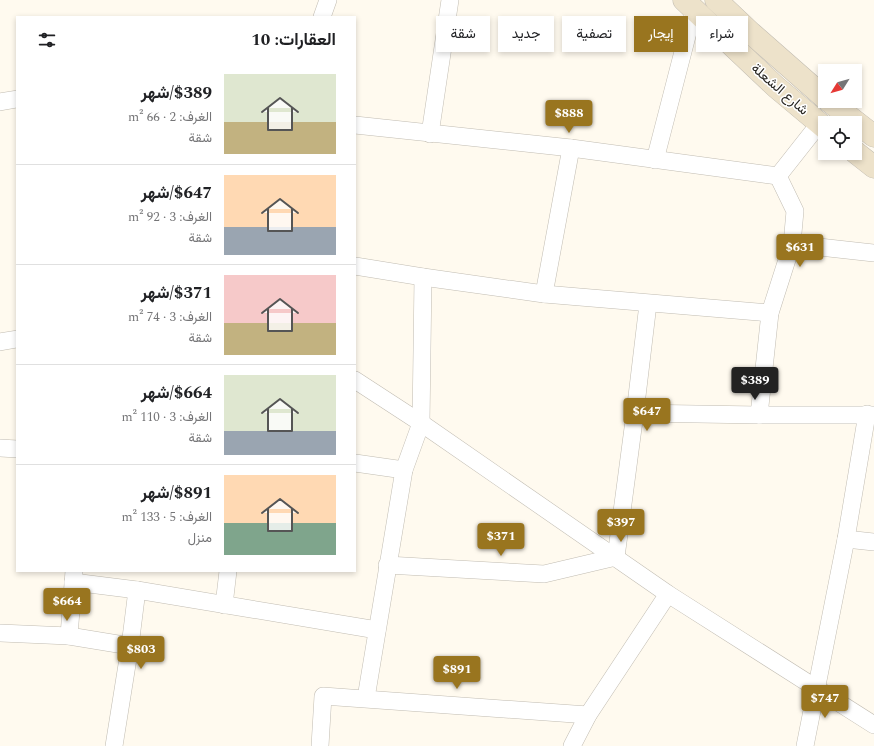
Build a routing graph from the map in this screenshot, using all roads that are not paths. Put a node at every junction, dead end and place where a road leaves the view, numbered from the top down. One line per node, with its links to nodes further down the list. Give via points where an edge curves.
1 (328, 0): 5 (street)
2 (450, 0): 13 (street)
3 (716, 0): 6 (main road, شارع الشعلة)
4 (689, 5): 10 (main road, شارع الشعلة); 17 (street)
5 (322, 16)
6 (818, 92)
7 (16, 99): 8 (street)
8 (0, 102)
9 (838, 108): 14 (main road, شارع الشعلة)
10 (818, 122)
11 (356, 126): 13 (street)
12 (818, 131): 19 (street)
13 (430, 134): 15 (street)
14 (874, 136)
15 (572, 148): 17 (street); 24 (street)
16 (862, 158): 18 (main road)
17 (655, 160): 19 (street)
18 (874, 167)
19 (778, 176): 20 (street, via 795,211)
20 (792, 244): 21 (street); 26 (street)
21 (874, 253)
22 (356, 266): 23 (street)
23 (423, 277): 24 (street); 33 (street)
24 (544, 294): 25 (street)
25 (648, 304): 26 (street); 30 (street)
26 (770, 313): 31 (street)
27 (16, 339): 28 (street)
28 (0, 342)
29 (356, 381): 33 (street)
30 (635, 413): 31 (street); 40 (street)
31 (759, 415): 32 (street)
32 (870, 415): 38 (street)
33 (421, 423): 37 (street); 40 (street)
34 (0, 448): 35 (street)
35 (16, 449)
36 (356, 463): 37 (street)
37 (404, 470): 41 (street)
38 (846, 539): 39 (street); 51 (street)
39 (874, 542)
40 (616, 557): 41 (street, via 544,574); 45 (street)
41 (387, 565): 47 (street)
42 (228, 572): 46 (street)
43 (74, 576): 44 (street); 49 (street)
44 (137, 590): 46 (street); 50 (street)
45 (668, 594): 51 (street); 53 (street)
46 (224, 605): 47 (street)
47 (377, 630): 52 (street)
48 (0, 633): 49 (street)
49 (69, 636): 50 (street)
50 (130, 646): 55 (street)
51 (817, 687): 54 (street); 58 (street)
52 (366, 698): 53 (street); 56 (street, via 323,696)
53 (588, 714): 57 (street)
54 (874, 725)
55 (114, 746)
56 (320, 746)
57 (572, 746)
58 (805, 746)

